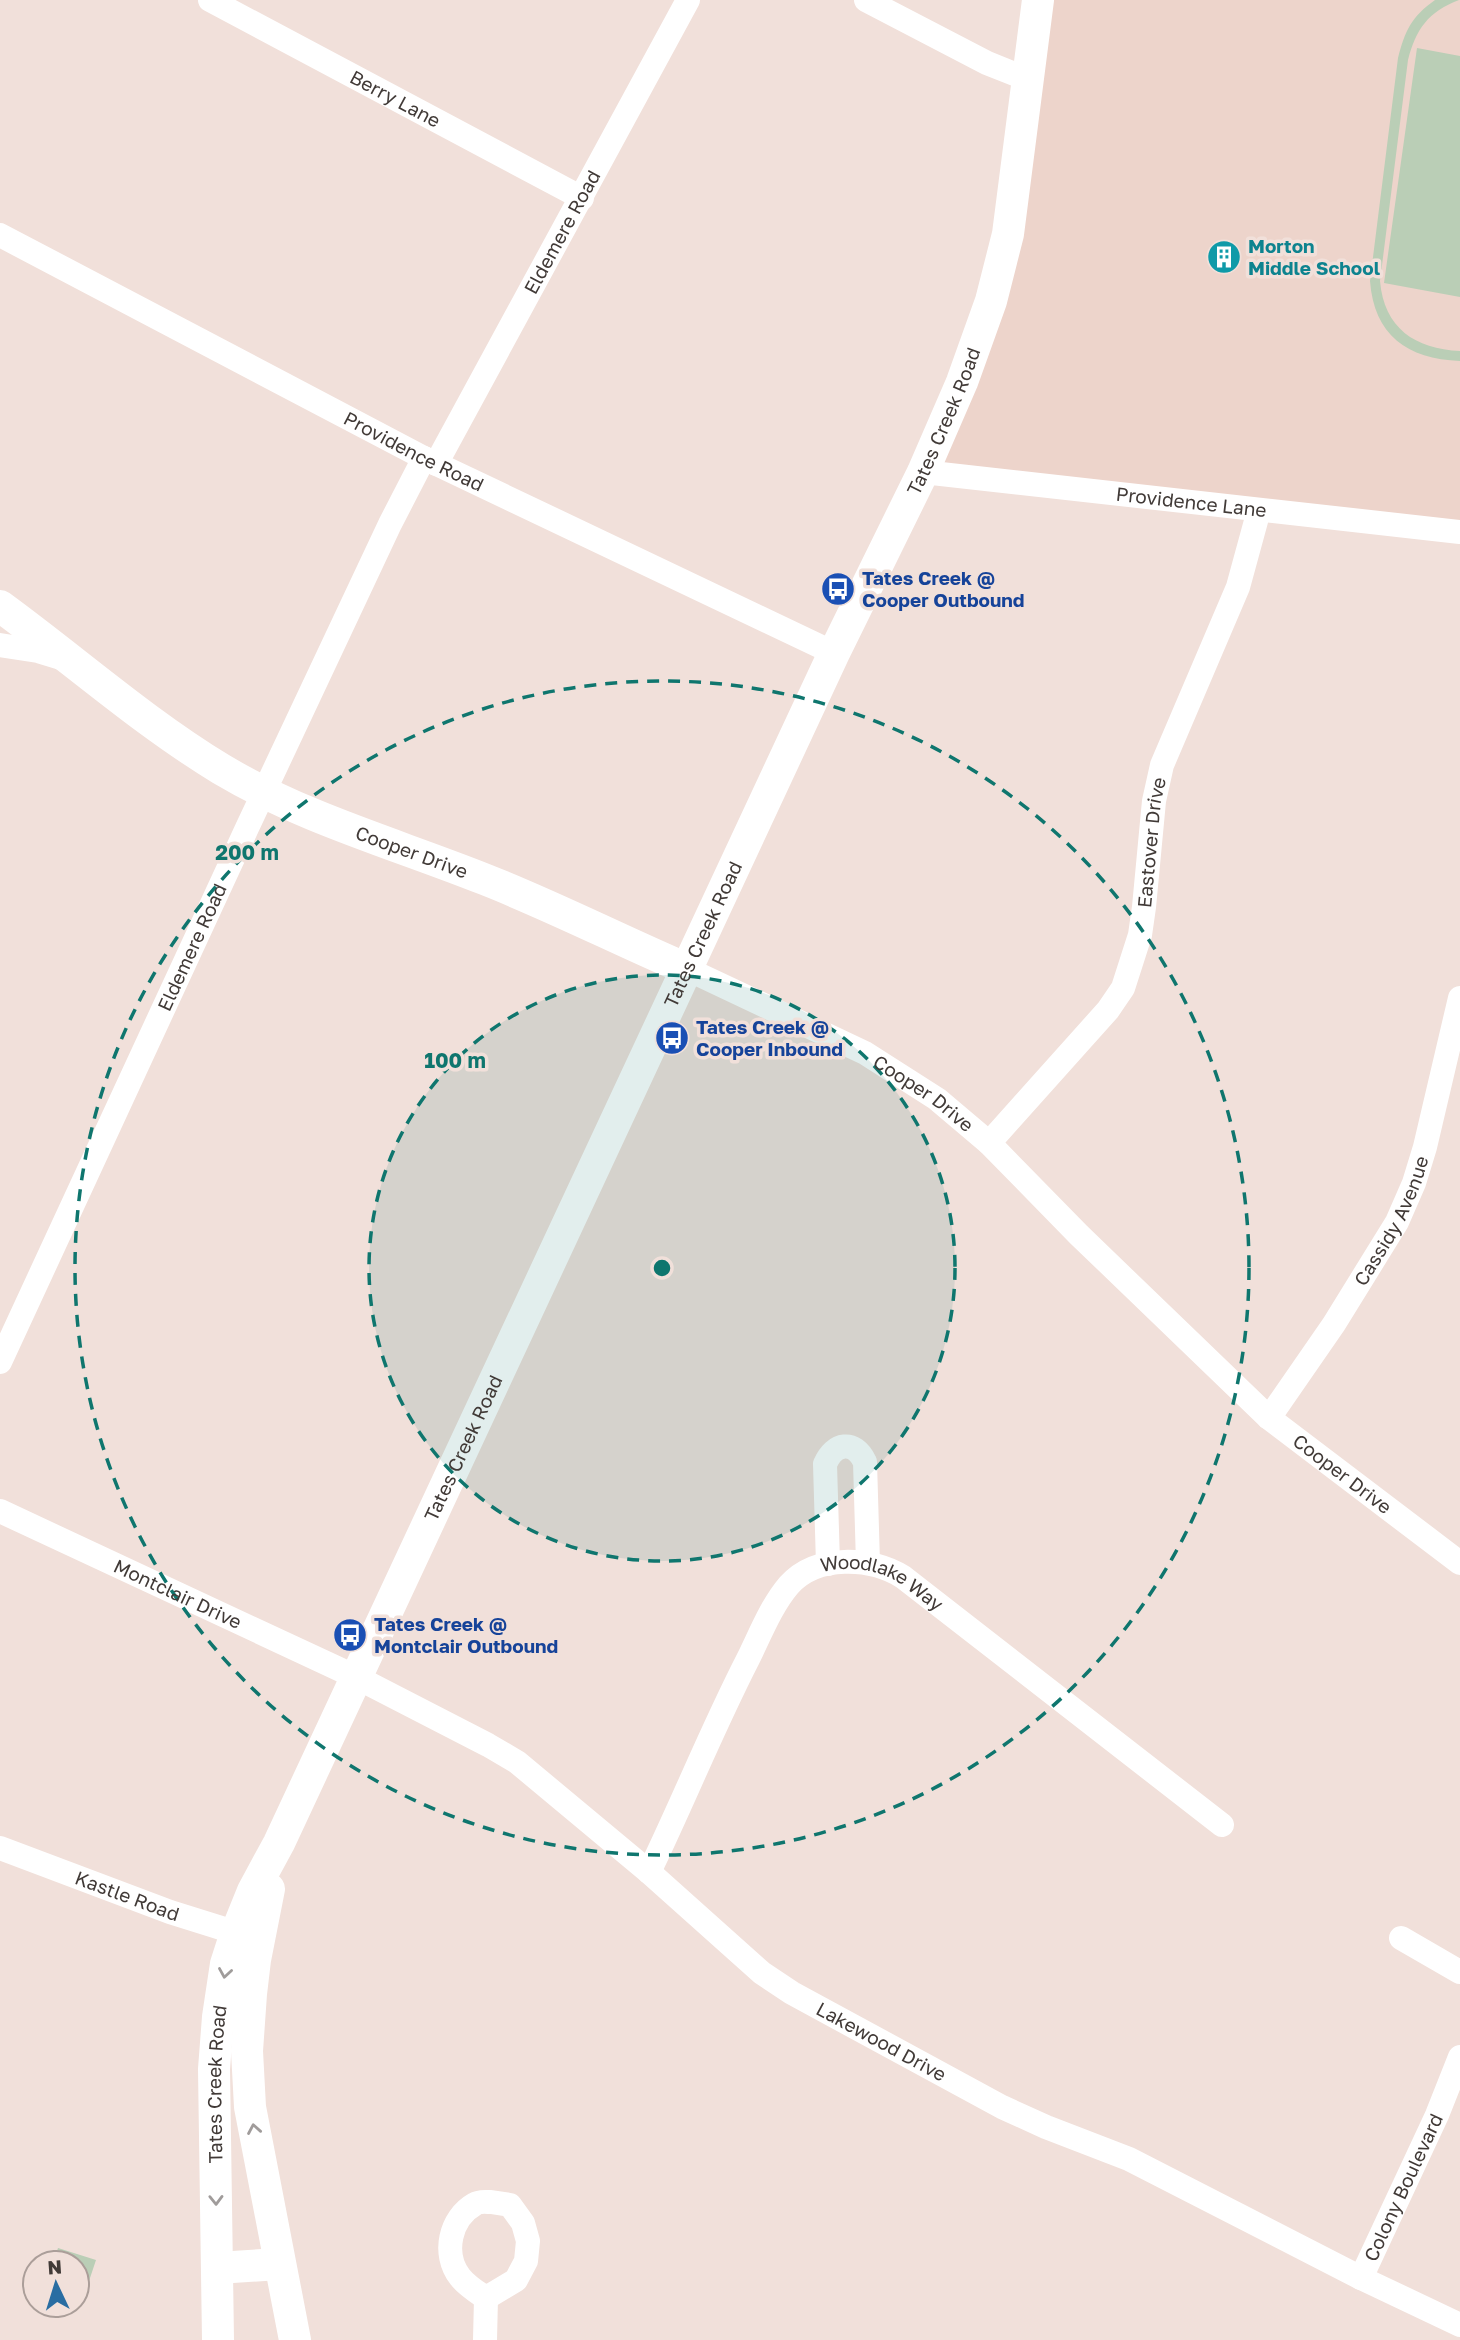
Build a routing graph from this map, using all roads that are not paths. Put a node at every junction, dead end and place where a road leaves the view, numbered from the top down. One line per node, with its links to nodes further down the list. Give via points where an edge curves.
1 (209, 0): 6 (street, Berry Lane)
2 (688, 0): 6 (street, Eldemere Road)
3 (866, 0): 5 (street)
4 (1038, 0): 5 (main road, Tates Creek Road)
5 (1027, 79): 9 (main road, Tates Creek Road, via 1008,234 991,301)
6 (582, 198): 8 (street, Eldemere Road)
7 (0, 235): 8 (street, Providence Road)
8 (430, 461): 14 (street, Providence Road); 16 (street, Eldemere Road, via 390,524)
9 (922, 472): 10 (street, Providence Lane); 14 (main road, Tates Creek Road)
10 (1259, 510): 11 (street, Providence Lane); 19 (street, Eastover Drive, via 1238,587 1162,765 1141,925 1123,988)
11 (1460, 532)
12 (0, 606): 15 (main road, Cooper Drive)
13 (0, 645): 15 (street)
14 (834, 653): 17 (main road, Tates Creek Road)
15 (68, 660): 16 (main road, Cooper Drive, via 184,745)
16 (266, 792): 17 (main road, Cooper Drive, via 486,879); 20 (street, Eldemere Road)
17 (687, 969): 19 (street, Cooper Drive, via 865,1053 937,1099); 26 (main road, Tates Creek Road)
18 (1460, 998): 21 (street, Cassidy Avenue, via 1425,1147 1397,1222)
19 (989, 1143): 21 (street, Cooper Drive)
20 (0, 1362)
21 (1269, 1418): 24 (street, Cooper Drive)
22 (0, 1511): 26 (street, Montclair Drive)
23 (868, 1563): 25 (street, Woodlake Way); 25 (street, via 865,1462 851,1447 837,1447 825,1464); 27 (street, Woodlake Way, via 903,1577)
24 (1460, 1563)
25 (828, 1564): 29 (street, Woodlake Way, via 790,1584 775,1606 722,1709)
26 (355, 1677): 29 (street, Lakewood Drive, via 517,1762); 30 (main road, Tates Creek Road, via 253,1891)
27 (1222, 1825)
28 (0, 1848): 30 (street, Kastle Road)
29 (649, 1872): 36 (street, Lakewood Drive, via 762,1973 792,1993 1002,2107 1129,2159)
30 (247, 1936): 34 (main road, Tates Creek Road, one-way to 30, via 250,2107); 35 (main road, Tates Creek Road, one-way to 35, via 226,1964 214,2069)
31 (1401, 1938): 32 (street)
32 (1460, 1972)
33 (1460, 2057): 36 (street, Colony Boulevard)
34 (279, 2264): 35 (main road); 40 (main road, Tates Creek Road)
35 (217, 2268): 39 (main road, Tates Creek Road)
36 (1361, 2278): 38 (street, Lakewood Drive)
37 (486, 2298): 41 (street)
38 (1460, 2325)
39 (218, 2340)
40 (295, 2340)
41 (485, 2340)

